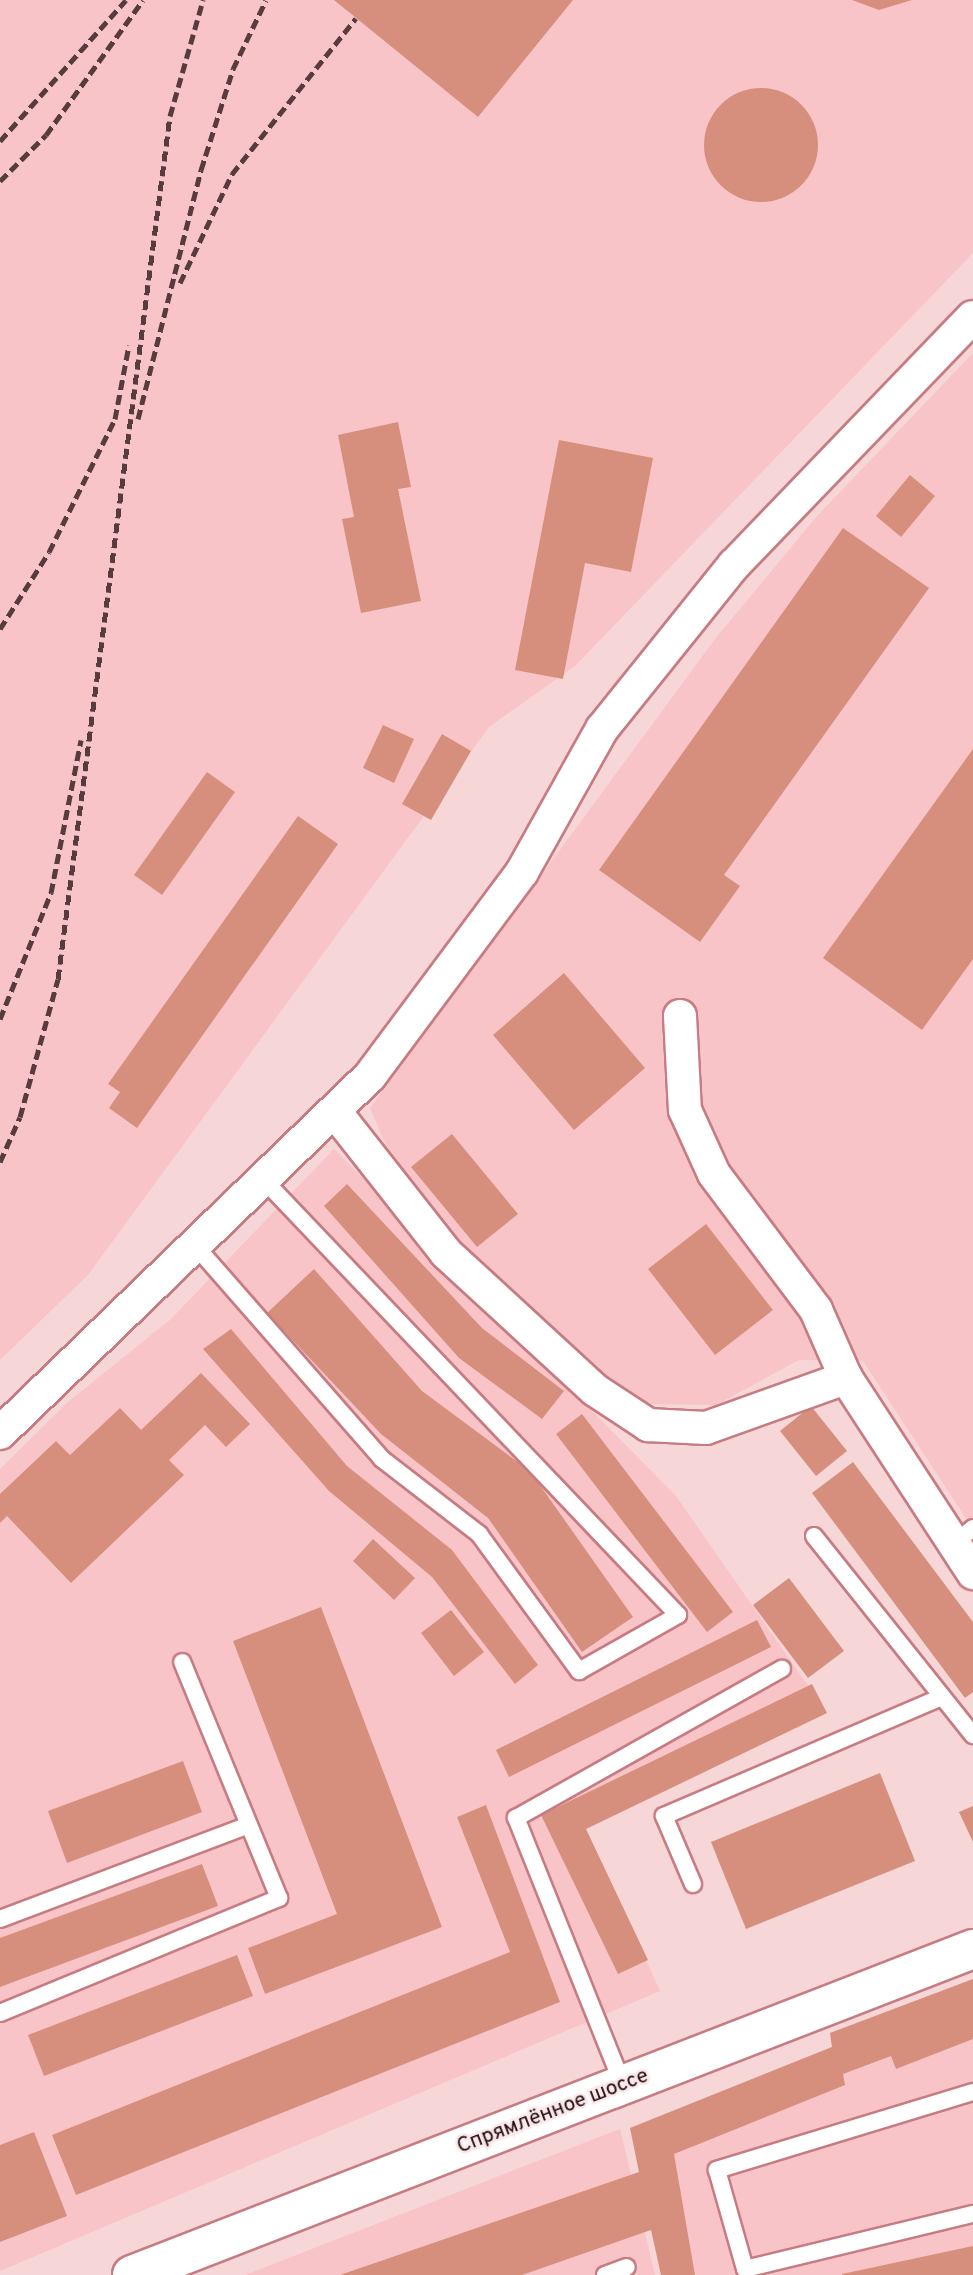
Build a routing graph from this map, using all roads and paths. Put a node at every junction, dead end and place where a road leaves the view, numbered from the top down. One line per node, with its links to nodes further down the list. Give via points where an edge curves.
1 (973, 317): 3 (street, via 734,565 611,718 522,872)
2 (680, 1016): 6 (street, via 685,1110 714,1174 816,1310)
3 (336, 1113): 4 (street); 6 (street, via 446,1253 595,1390 648,1425 706,1428)
4 (263, 1179): 5 (street); 5 (lane, via 678,1615 579,1671 478,1534 382,1459)
5 (193, 1243): 7 (street)
6 (846, 1378): 9 (street)
7 (0, 1433)
8 (814, 1536): 13 (lane)
9 (963, 1536): 10 (street)
10 (973, 1573)
11 (182, 1662): 15 (lane)
12 (782, 1669): 20 (lane, via 516,1818)
13 (942, 1696): 14 (lane); 16 (lane, via 664,1816)
14 (973, 1735)
15 (249, 1825): 17 (lane); 19 (lane, via 279,1898)
16 (693, 1884)
17 (0, 1919)
18 (973, 1949): 20 (main road, Спрямлённое шоссе)
19 (0, 2013)
20 (623, 2085): 23 (main road, Спрямлённое шоссе)
21 (973, 2092): 22 (lane, via 718,2170 745,2269)
22 (973, 2214)
23 (179, 2267): 25 (main road, Спрямлённое шоссе)
24 (627, 2267): 26 (lane)
25 (132, 2275)
26 (605, 2275)

